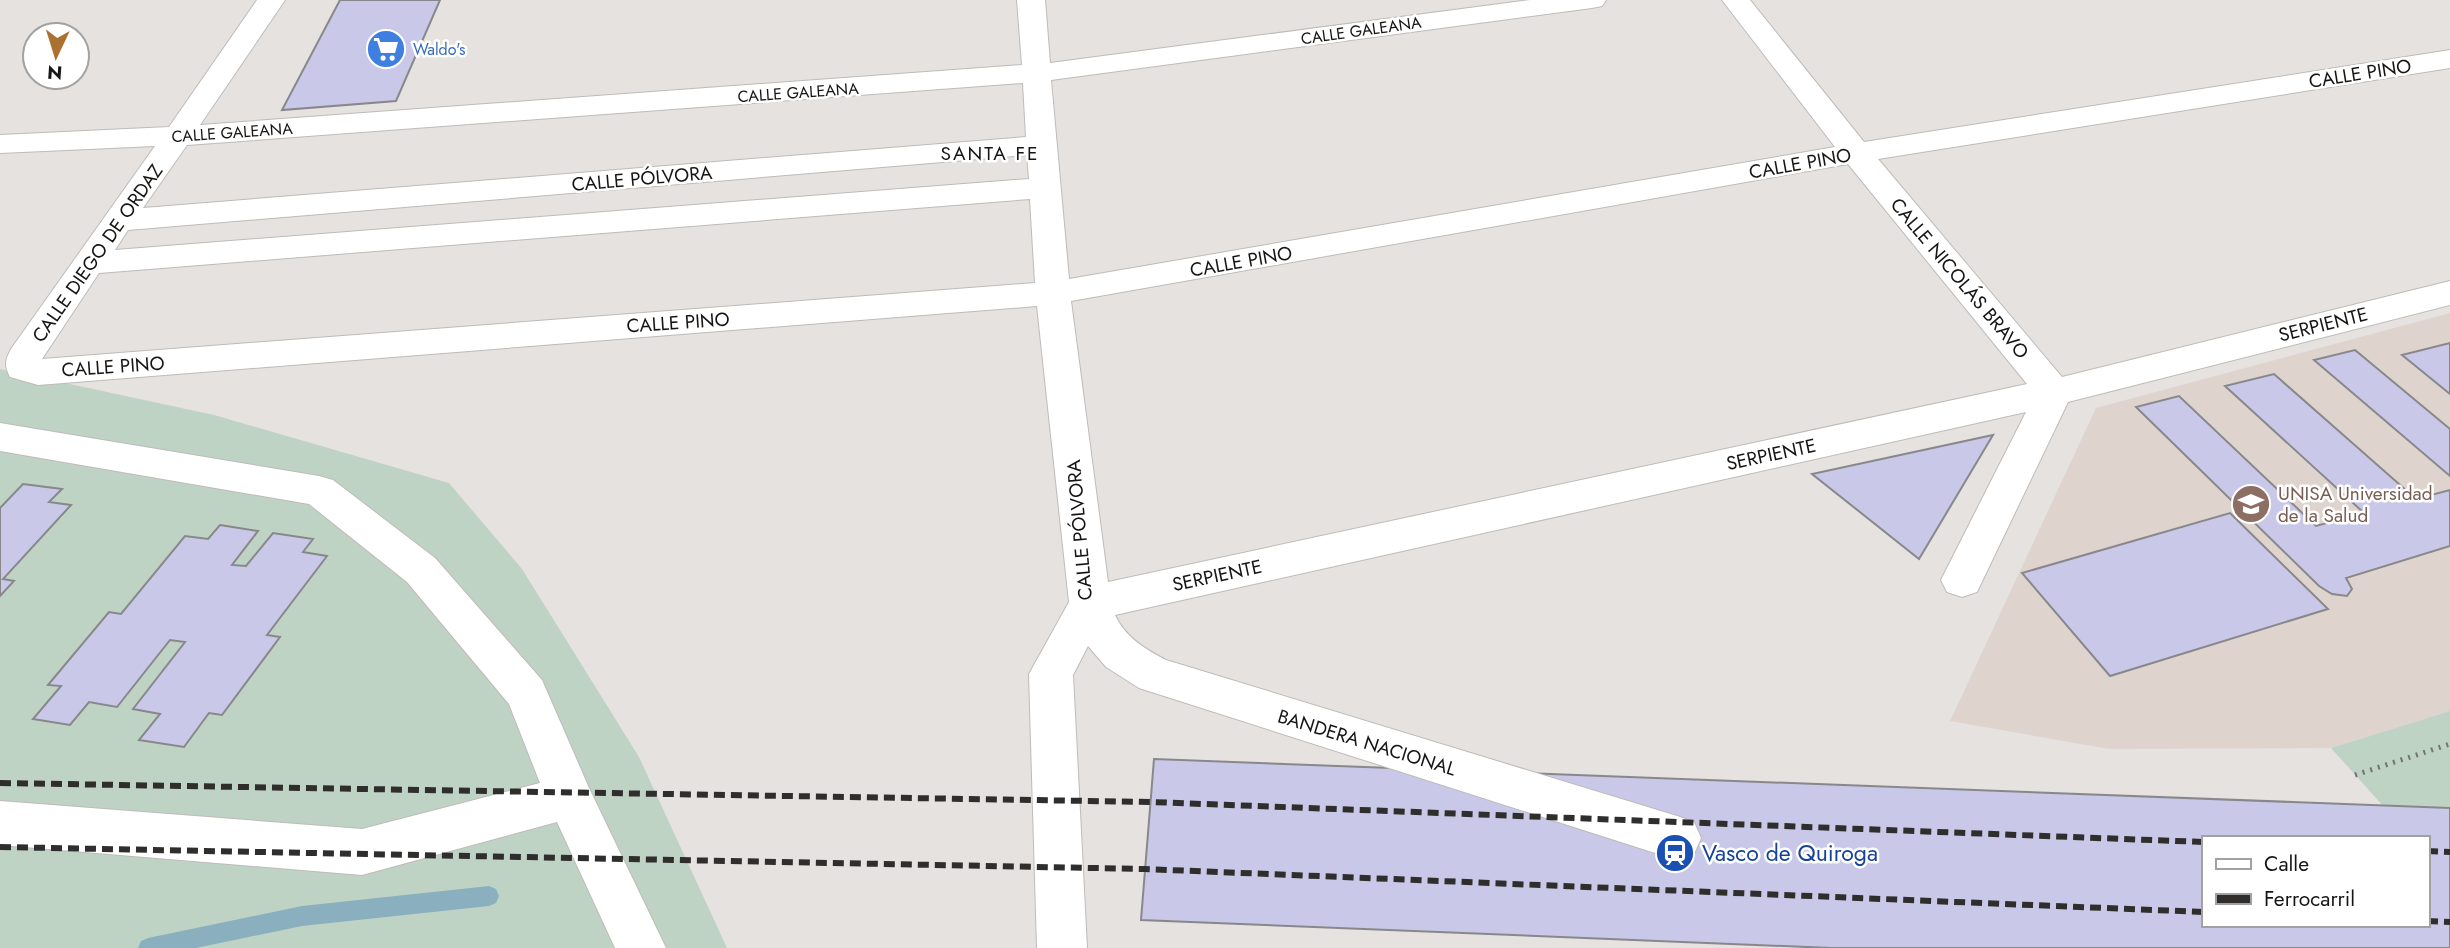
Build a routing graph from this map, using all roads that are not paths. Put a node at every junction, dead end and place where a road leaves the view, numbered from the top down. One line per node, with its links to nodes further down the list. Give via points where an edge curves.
1 (271, 0): 7 (street, CALLE DIEGO DE ORDAZ)
2 (1031, 0): 6 (street, CALLE PÓLVORA)
3 (1592, 0): 6 (street, CALLE GALEANA)
4 (1737, 0): 10 (street, CALLE NICOLÁS BRAVO)
5 (2450, 59): 10 (street, CALLE PINO)
6 (1037, 73): 7 (street, CALLE GALEANA); 9 (street, CALLE PÓLVORA)
7 (180, 136): 8 (street, CALLE GALEANA); 13 (street, CALLE DIEGO DE ORDAZ)
8 (0, 144)
9 (1041, 145): 11 (street, CALLE PÓLVORA); 12 (street, CALLE PÓLVORA)
10 (1856, 153): 16 (street, CALLE PINO); 19 (street, CALLE NICOLÁS BRAVO)
11 (535, 187): 13 (street, CALLE PÓLVORA); 14 (street)
12 (1046, 188): 14 (street); 16 (street, CALLE PÓLVORA)
13 (117, 221): 15 (street, CALLE DIEGO DE ORDAZ)
14 (523, 229): 15 (street)
15 (88, 263): 18 (street, CALLE DIEGO DE ORDAZ, via 24,358)
16 (1053, 293): 18 (street, CALLE PINO, via 38,372); 22 (street, CALLE PÓLVORA)
17 (2450, 293): 19 (street, SERPIENTE)
18 (23, 368)
19 (2054, 392): 21 (street); 22 (street, SERPIENTE)
20 (0, 437): 23 (street, via 319,491 421,570 527,693)
21 (1962, 580)
22 (1090, 603): 25 (street, BANDERA NACIONAL, via 1110,647 1154,675); 27 (street, CALLE PÓLVORA, via 1051,674)
23 (569, 797): 24 (street, via 362,852); 26 (street)
24 (0, 823)
25 (1677, 838)
26 (641, 948)
27 (1062, 948)

